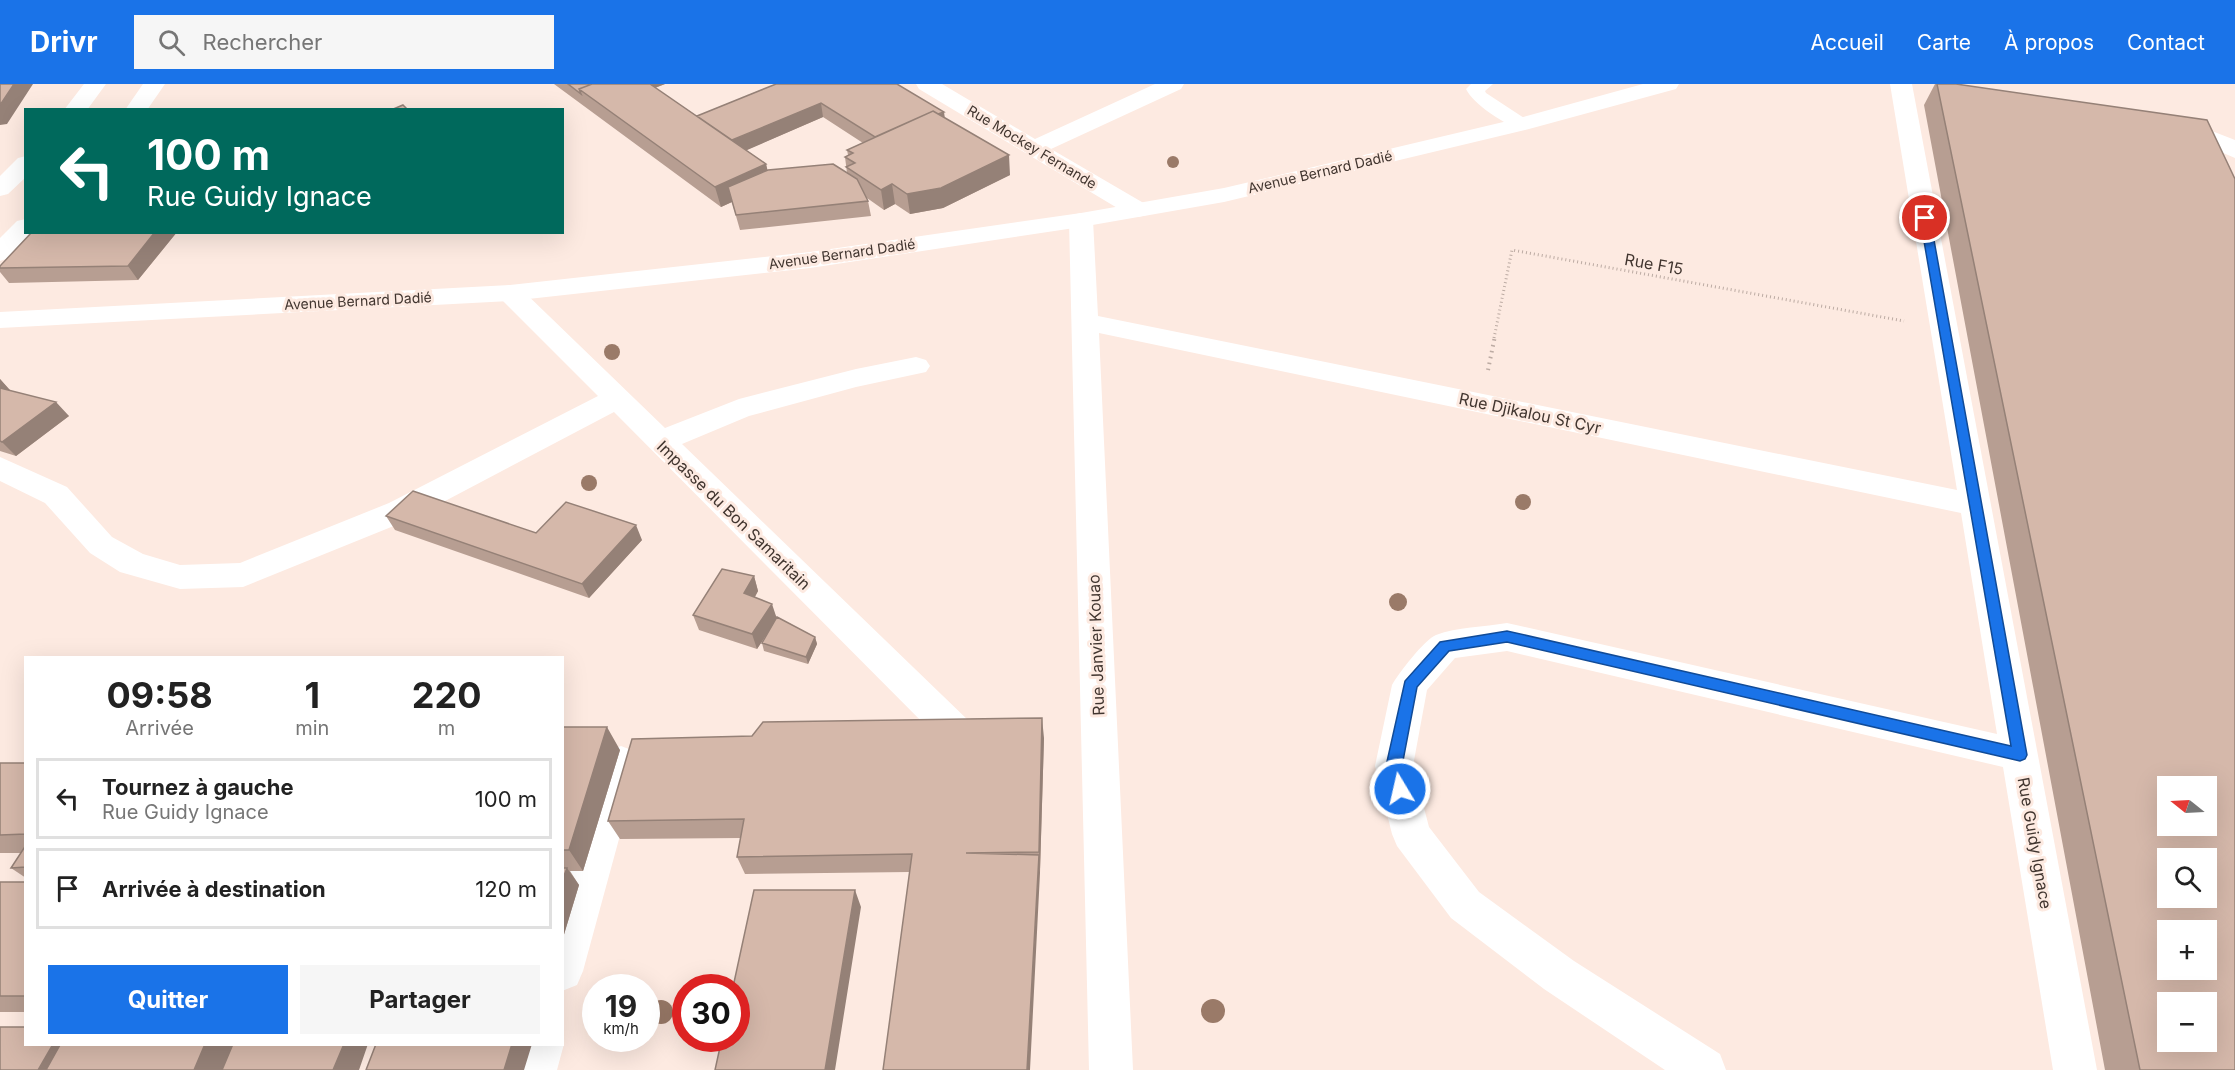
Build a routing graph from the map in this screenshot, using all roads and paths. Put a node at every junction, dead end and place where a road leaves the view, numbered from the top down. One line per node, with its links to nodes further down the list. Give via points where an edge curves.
1 (95, 84): 8 (street)
2 (153, 84): 9 (street)
3 (927, 84): 12 (street, Rue Mockey Fernande)
4 (1173, 84): 12 (street)
5 (1484, 84): 10 (lane, via 1475,89 1478,96)
6 (1668, 84): 10 (street, Avenue Bernard Dadié)
7 (1909, 87): 23 (street, Rue Guidy Ignace)
8 (77, 108)
9 (137, 108)
10 (1521, 124): 16 (street, Avenue Bernard Dadié, via 1224,195)
11 (2156, 126): 13 (street, via 2191,131)
12 (1034, 148): 16 (street, Rue Mockey Fernande)
13 (2235, 151)
14 (24, 165): 15 (street)
15 (0, 189)
16 (1138, 210): 17 (street, Avenue Bernard Dadié)
17 (1081, 220): 20 (street, Avenue Bernard Dadié, via 810,260); 22 (street, Rue Janvier Kouao)
18 (24, 228): 19 (street)
19 (0, 253)
20 (510, 293): 21 (street, Avenue Bernard Dadié); 25 (street, Impasse du Bon Samaritain)
21 (0, 320)
22 (1085, 322): 26 (street, Rue Djikalou St Cyr); 36 (street, Rue Janvier Kouao)
23 (1944, 328): 26 (path, Rue F15, via 1512,250); 29 (street, Rue Guidy Ignace)
24 (916, 366): 27 (street, via 739,409)
25 (616, 399): 27 (street, Impasse du Bon Samaritain); 28 (street, via 400,511 243,576 180,577 132,563 101,545 56,495)
26 (1481, 403): 29 (street, Rue Djikalou St Cyr)
27 (659, 442): 30 (street, Impasse du Bon Samaritain)
28 (0, 468)
29 (1976, 505): 31 (street, Rue Guidy Ignace)
30 (958, 734)
31 (2020, 755): 37 (street, via 1507,637 1445,646 1410,685 1394,766 1411,834 1465,905 1559,975); 38 (street, Rue Guidy Ignace)
32 (621, 762): 33 (street)
33 (564, 964)
34 (541, 1046): 35 (street)
35 (535, 1070)
36 (1111, 1070)
37 (1704, 1070)
38 (2075, 1070)

